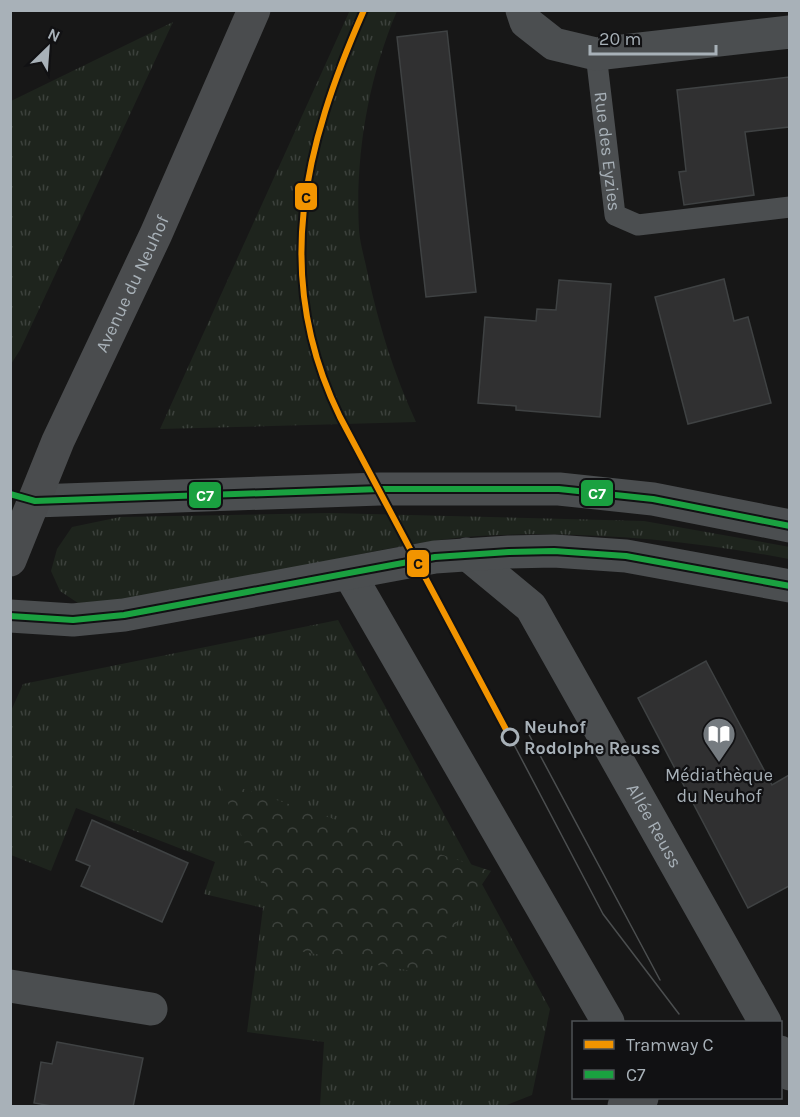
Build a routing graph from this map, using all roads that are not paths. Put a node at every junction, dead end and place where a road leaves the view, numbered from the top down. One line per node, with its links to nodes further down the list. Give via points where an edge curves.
1 (254, 10): 6 (street, Avenue du Neuhof, via 156,234 58,441)
2 (522, 10): 4 (street, via 526,22 554,44)
3 (789, 32): 4 (street)
4 (596, 54): 5 (lane, Rue des Eyzies, via 615,215 638,225)
5 (789, 207)
6 (23, 497): 7 (street, via 560,489 652,499); 9 (street, Avenue du Neuhof)
7 (789, 526)
8 (467, 554): 10 (street); 11 (street, via 554,551 627,556); 16 (street, Allée Reuss, via 531,607)
9 (10, 560)
10 (350, 575): 12 (street, via 124,615 73,620); 15 (street)
11 (789, 586)
12 (10, 616)
13 (10, 986): 14 (street)
14 (151, 1009)
15 (607, 1021)
16 (764, 1021)
17 (782, 1057): 18 (street)
18 (789, 1074)
19 (640, 1099): 20 (street)
20 (624, 1107)

